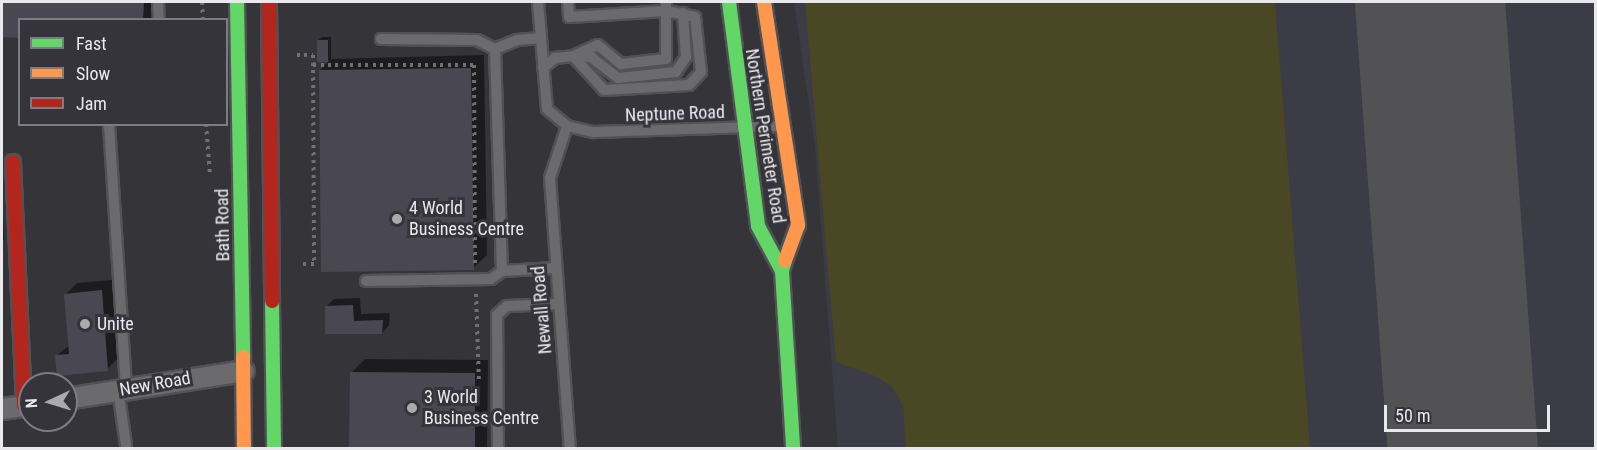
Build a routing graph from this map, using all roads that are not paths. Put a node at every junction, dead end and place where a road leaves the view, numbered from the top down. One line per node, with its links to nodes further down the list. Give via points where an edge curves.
1 (158, 2): 11 (lane)
2 (237, 2): 28 (main road, Bath Road)
3 (269, 2): 36 (main road)
4 (538, 2): 12 (lane)
5 (568, 2): 9 (lane, via 569,17)
6 (729, 2): 20 (main road, Northern Perimeter Road)
7 (764, 2): 17 (main road, Northern Perimeter Road)
8 (666, 6): 9 (lane); 10 (lane); 15 (lane, via 669,53 661,62 621,64 598,45)
9 (625, 7)
10 (683, 13): 15 (lane, via 686,57 676,72 618,78 591,57); 15 (lane, via 695,17 701,72 689,85 604,90)
11 (159, 18)
12 (541, 38): 14 (lane, via 517,40); 16 (lane)
13 (381, 39): 14 (lane, via 477,40)
14 (495, 48): 23 (lane)
15 (573, 56): 16 (lane, via 555,58)
16 (543, 68): 19 (lane, via 548,109)
17 (786, 125): 20 (lane, Neptune Road); 24 (main road, Northern Perimeter Road, via 798,225)
18 (109, 126): 30 (lane)
19 (567, 126): 20 (lane, Neptune Road, via 594,132); 22 (lane, Newall Road, via 550,178)
20 (744, 128): 24 (main road, Northern Perimeter Road, via 758,226)
21 (7, 163): 25 (main road)
22 (555, 268): 23 (lane); 27 (lane, Newall Road)
23 (502, 271): 26 (lane, via 491,279)
24 (782, 272): 39 (main road, Northern Perimeter Road)
25 (10, 273): 29 (main road)
26 (366, 280)
27 (558, 304): 37 (lane, via 507,306 497,315); 38 (lane, Newall Road)
28 (244, 371): 30 (street, New Road); 35 (main road, Bath Road)
29 (23, 372)
30 (122, 390): 31 (street, New Road); 34 (lane)
31 (78, 397)
32 (18, 406): 33 (street)
33 (2, 409)
34 (126, 445)
35 (244, 448)
36 (274, 448)
37 (498, 448)
38 (570, 448)
39 (792, 448)

